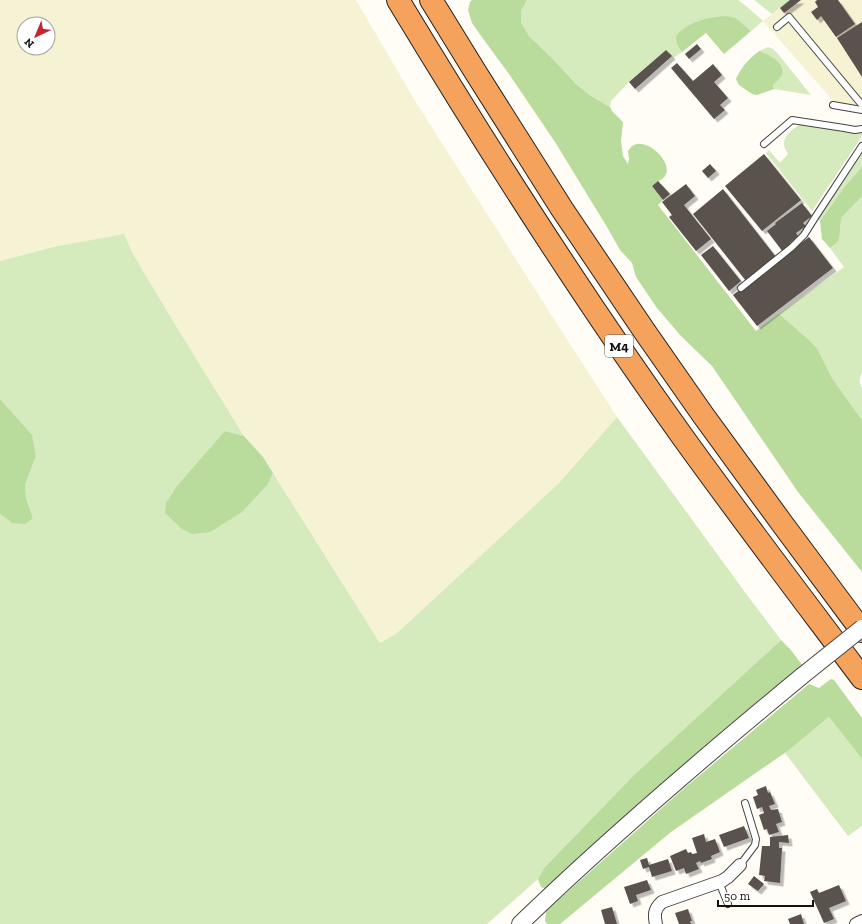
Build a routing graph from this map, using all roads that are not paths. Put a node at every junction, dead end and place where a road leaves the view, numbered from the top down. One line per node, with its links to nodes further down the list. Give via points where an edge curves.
1 (398, 0): 13 (highway, M4, via 529,212 618,344 682,436)
2 (432, 0): 12 (highway, M4, via 562,209 703,415)
3 (777, 27): 5 (lane, via 789,17)
4 (833, 105): 6 (lane)
5 (862, 105)
6 (862, 110)
7 (862, 129): 8 (lane, via 792,120)
8 (764, 144)
9 (862, 146): 10 (lane, via 804,235)
10 (741, 288)
11 (862, 628): 19 (street, bridge, via 659,796)
12 (862, 631)
13 (862, 678)
14 (744, 803): 15 (lane, via 756,839 755,846)
15 (740, 865): 16 (street)
16 (720, 882): 17 (lane); 20 (street, via 662,902 655,913)
17 (728, 904)
18 (862, 921): 21 (street)
19 (520, 924)
20 (656, 924)
21 (856, 924)

